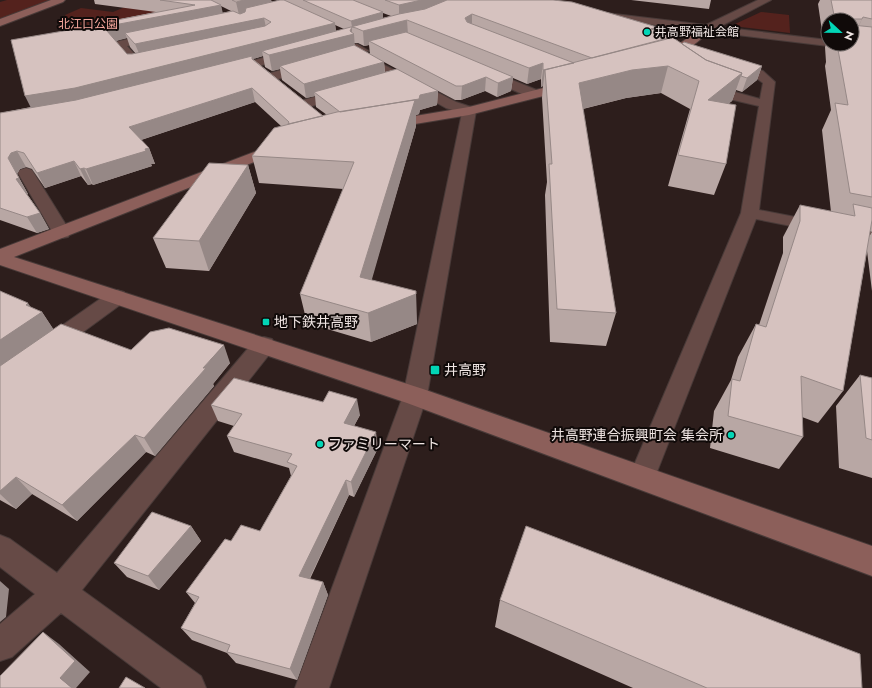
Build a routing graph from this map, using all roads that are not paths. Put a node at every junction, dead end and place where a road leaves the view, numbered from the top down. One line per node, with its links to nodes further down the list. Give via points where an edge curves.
1 (60, 0): 4 (street)
2 (766, 0): 5 (street)
3 (592, 14): 5 (street)
4 (0, 23)
5 (708, 28): 7 (street); 10 (street)
6 (171, 34): 11 (street, via 119,44 137,64)
7 (820, 42)
8 (286, 45): 14 (street, via 301,50)
9 (380, 47): 17 (street, via 355,46)
10 (675, 57): 13 (street); 27 (street, via 708,57 759,74 769,82)
11 (160, 59)
12 (320, 63): 18 (street)
13 (646, 64)
14 (252, 65): 16 (street); 18 (street)
15 (478, 70): 24 (street)
16 (221, 73)
17 (398, 76): 20 (street); 28 (street, via 451,105)
18 (271, 77): 22 (street)
19 (696, 79): 27 (street, via 730,95)
20 (384, 81)
21 (582, 82): 24 (street)
22 (282, 86)
23 (355, 89): 26 (street)
24 (534, 94): 28 (street)
25 (294, 95): 26 (street)
26 (305, 104): 29 (street)
27 (766, 104): 33 (street)
28 (469, 111): 30 (street); 40 (street)
29 (316, 114)
30 (370, 128)
31 (296, 144): 34 (street, via 267,152)
32 (26, 172): 34 (street)
33 (750, 213): 35 (street); 41 (street)
34 (62, 234): 36 (street)
35 (872, 237)
36 (0, 258): 37 (street)
37 (117, 297): 38 (street); 39 (street)
38 (264, 345): 40 (street); 44 (street)
39 (0, 381)
40 (415, 396): 41 (street); 47 (street)
41 (642, 477): 43 (street)
42 (0, 549): 44 (street)
43 (872, 561)
44 (60, 593): 45 (street); 46 (street)
45 (0, 645)
46 (189, 688)
47 (312, 688)

